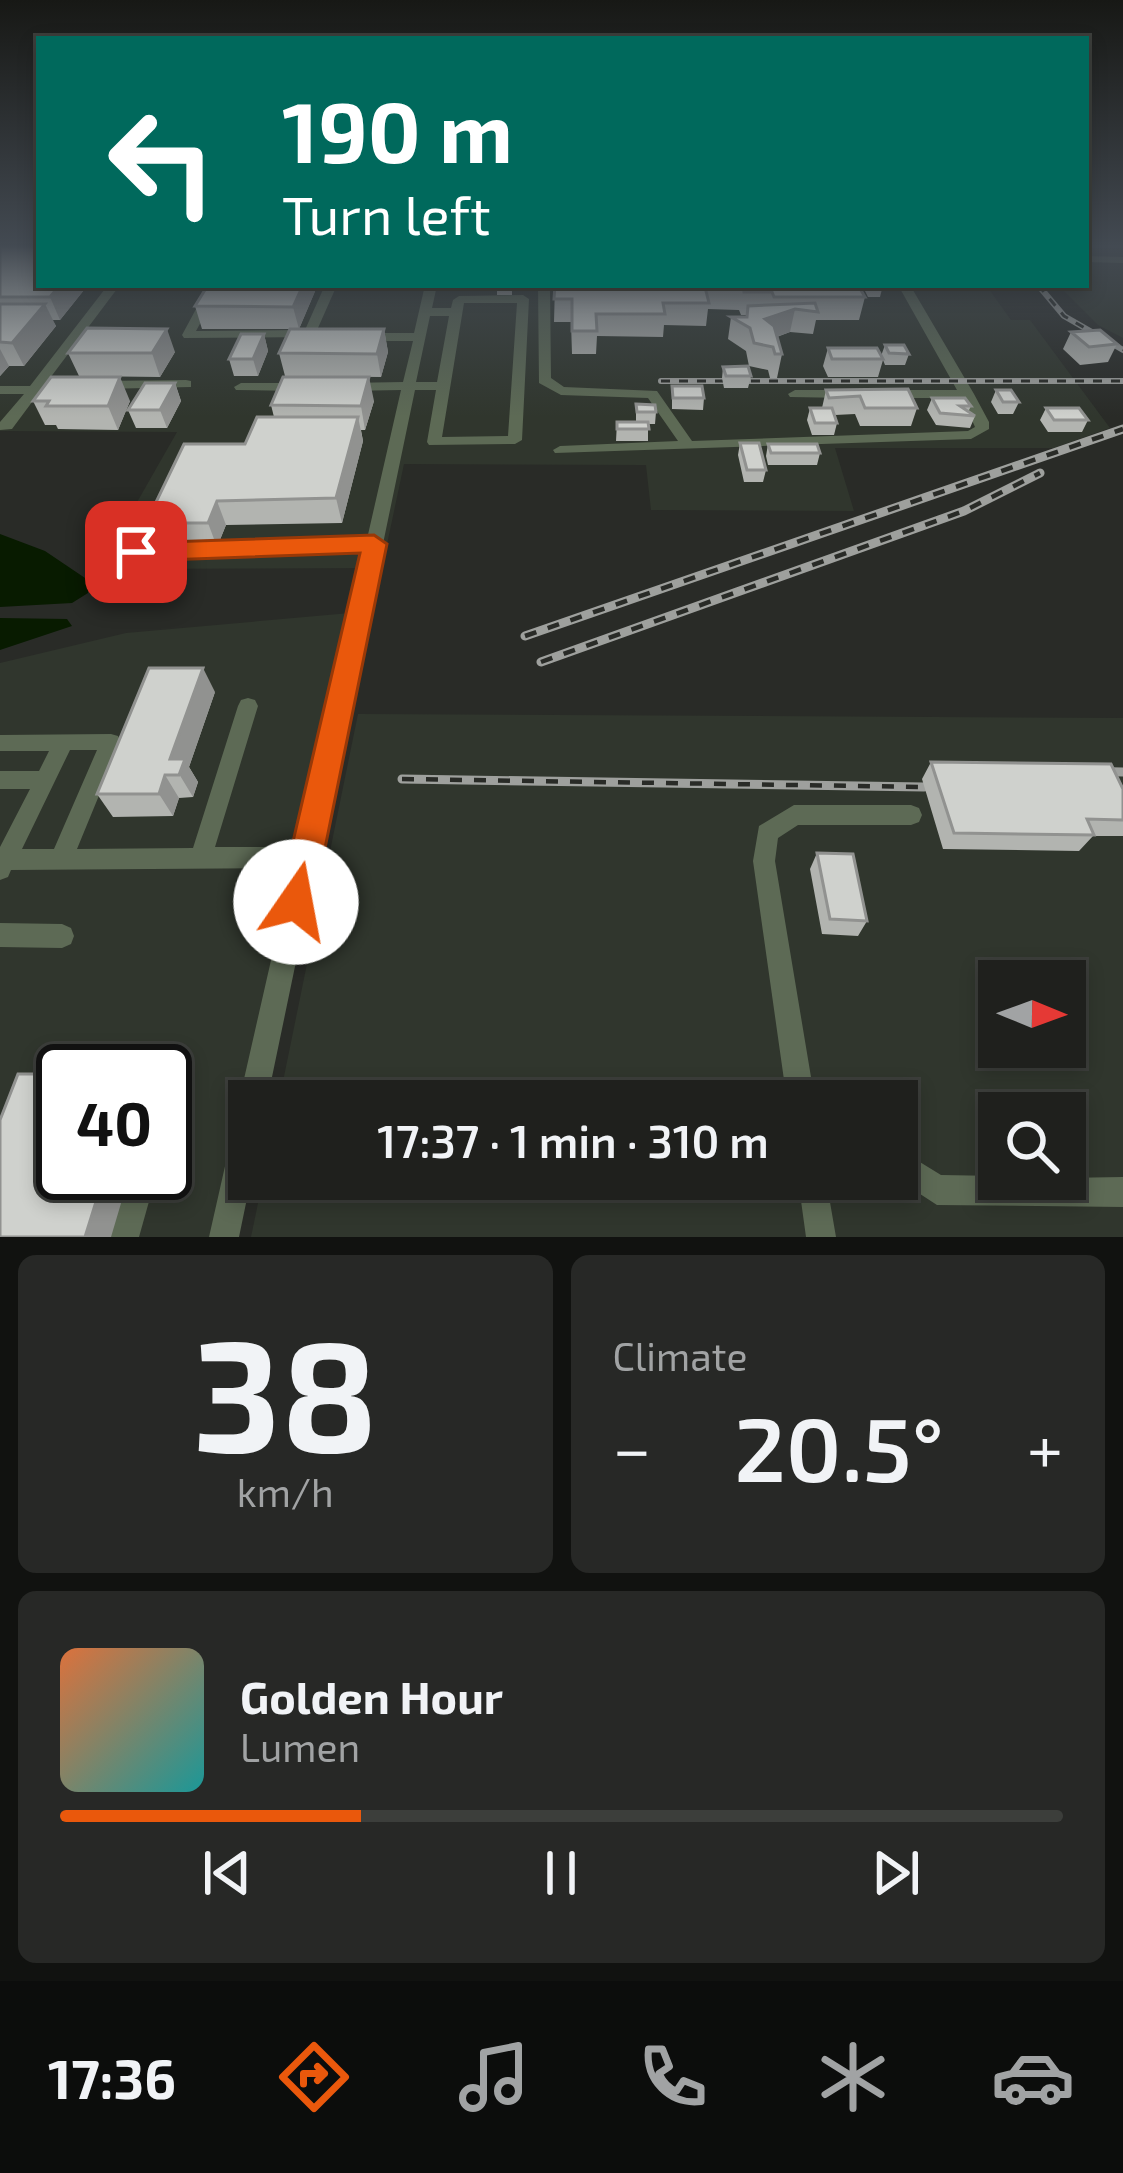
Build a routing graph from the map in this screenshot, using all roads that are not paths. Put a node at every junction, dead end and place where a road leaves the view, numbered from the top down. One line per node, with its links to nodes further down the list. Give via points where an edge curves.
1 (101, 302): 24 (street)
2 (206, 302): 11 (street, via 188,335)
3 (324, 302): 11 (street)
4 (427, 302): 9 (street)
5 (458, 302): 10 (street)
6 (523, 302): 17 (street, via 515,440 434,442)
7 (544, 302): 27 (street, via 544,380 561,391 652,394)
8 (914, 302): 23 (street)
9 (425, 312): 10 (street); 14 (street)
10 (456, 312): 17 (street)
11 (310, 334): 12 (street)
12 (333, 337)
13 (357, 337): 14 (street)
14 (420, 337): 16 (street)
15 (186, 384): 24 (street)
16 (409, 386): 17 (street); 20 (street); 30 (street)
17 (443, 386)
18 (241, 387): 19 (street)
19 (313, 387)
20 (337, 387)
21 (0, 390): 24 (street)
22 (795, 394): 23 (street)
23 (967, 394): 27 (street, via 982,422 971,435)
24 (27, 397): 25 (street); 26 (street)
25 (0, 404)
26 (4, 426)
27 (686, 442): 28 (street)
28 (560, 450)
29 (170, 487): 30 (street, via 136,552)
30 (374, 544): 37 (street)
31 (248, 706): 38 (street)
32 (0, 742): 33 (street)
33 (64, 742): 35 (street); 39 (street, via 111,742)
34 (0, 780): 35 (street)
35 (45, 780): 40 (street)
36 (911, 815): 44 (street, via 794,814 767,833 764,861)
37 (306, 857): 38 (street); 43 (street)
38 (201, 858): 39 (street)
39 (61, 860): 40 (street)
40 (2, 865)
41 (0, 935): 42 (street)
42 (62, 936)
43 (258, 1080)
44 (798, 1080)
45 (918, 1176): 46 (street, via 938,1190)
46 (1123, 1192)
47 (135, 1200): 50 (street)
48 (232, 1200): 51 (street)
49 (815, 1200): 52 (street)
50 (124, 1237)
51 (224, 1237)
52 (821, 1237)

